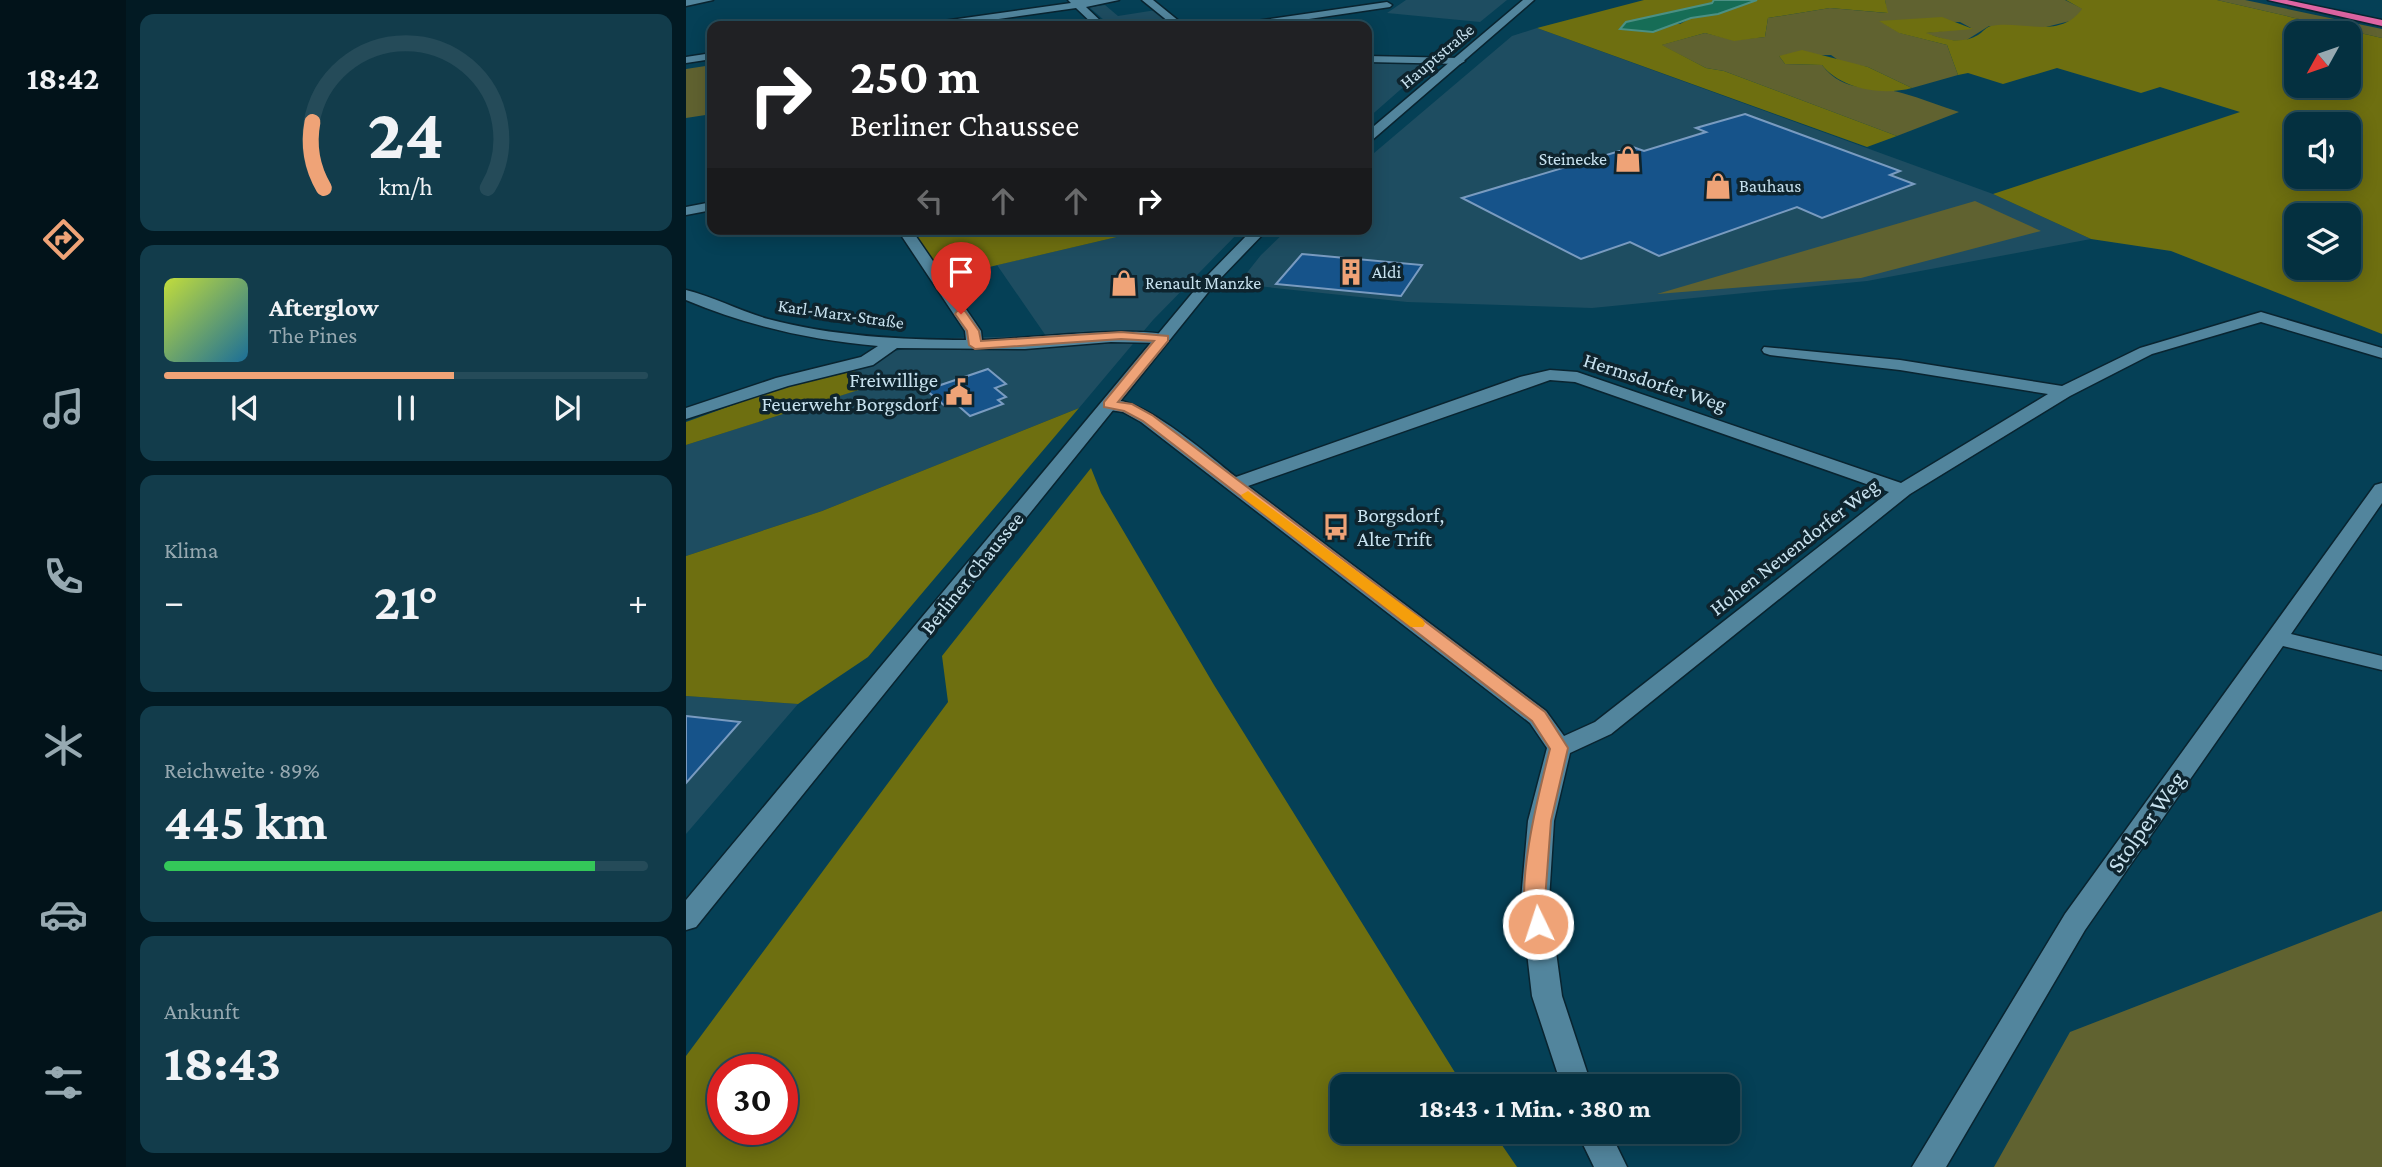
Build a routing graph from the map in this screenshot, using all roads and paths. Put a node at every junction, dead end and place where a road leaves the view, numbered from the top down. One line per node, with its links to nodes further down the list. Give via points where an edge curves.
1 (708, 0): 7 (street)
2 (1114, 0): 8 (street)
3 (1147, 0): 13 (street)
4 (1529, 0): 19 (street, Hauptstraße)
5 (2273, 0): 15 (highway)
6 (2312, 0): 10 (highway)
7 (686, 3)
8 (1076, 3): 11 (street); 12 (street)
9 (1387, 5): 14 (street)
10 (2382, 14)
11 (961, 21)
12 (1096, 21)
13 (1174, 21)
14 (1277, 21)
15 (2382, 23)
16 (707, 57): 18 (street)
17 (1372, 59): 19 (street)
18 (686, 60)
19 (1460, 61): 20 (street, Hauptstraße)
20 (1372, 134)
21 (707, 207): 22 (street)
22 (686, 211)
23 (908, 235): 28 (street, via 973,331)
24 (1255, 235): 26 (street, Berliner Chaussee)
25 (686, 295): 27 (street, Karl-Marx-Straße, via 752,320 806,332)
26 (1163, 338): 28 (street, Karl-Marx-Straße, via 1121,335); 32 (street, Berliner Chaussee)
27 (895, 342): 28 (street, Karl-Marx-Straße); 33 (street, via 867,361 782,382)
28 (975, 345)
29 (1770, 350): 31 (street, via 1900,365)
30 (2382, 353): 31 (street, Hohen Neuendorfer Weg, via 2261,317 2146,351)
31 (2064, 392): 36 (street, Hohen Neuendorfer Weg)
32 (1109, 405): 34 (street, via 1135,410); 40 (street, Berliner Chaussee)
33 (686, 414)
34 (1234, 484): 36 (street, Hermsdorfer Weg, via 1550,375 1577,377); 39 (street, via 1538,717)
35 (2382, 489): 37 (street, Stolper Weg)
36 (1903, 490): 39 (street, Hohen Neuendorfer Weg, via 1603,728)
37 (2276, 637): 38 (street); 44 (street, Stolper Weg, via 2075,922)
38 (2382, 663)
39 (1559, 748): 41 (street, via 1541,821 1535,900 1547,996)
40 (686, 919)
41 (1573, 1074)
42 (1599, 1144): 43 (street)
43 (1611, 1167)
44 (1928, 1167)

